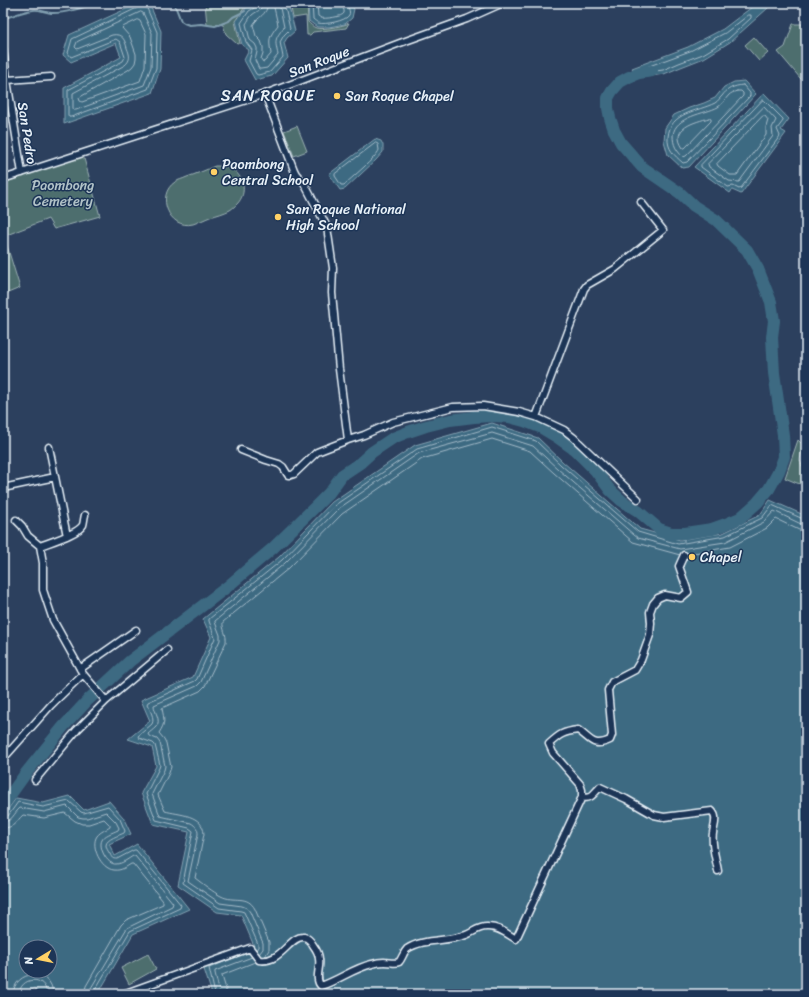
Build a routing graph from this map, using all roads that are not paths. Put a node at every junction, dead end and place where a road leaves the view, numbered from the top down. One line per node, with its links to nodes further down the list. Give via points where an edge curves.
1 (503, 3): 5 (street, San Roque, via 467,19)
2 (3, 49): 4 (street, San Pedro)
3 (51, 77): 4 (street)
4 (7, 80): 6 (street, San Pedro)
5 (266, 94): 6 (street, San Roque); 10 (street, via 294,170 304,183 327,227)
6 (22, 173): 7 (street, San Roque)
7 (3, 179)
8 (641, 202): 9 (street, via 663,230 615,269 584,289)
9 (536, 417): 10 (street, via 483,406 453,407 393,422); 15 (street, via 573,437)
10 (348, 440): 12 (street, via 317,452 291,475 288,475 279,464)
11 (49, 448): 13 (street)
12 (241, 450)
13 (55, 477): 14 (street); 18 (street)
14 (3, 488)
15 (638, 499)
16 (85, 516): 18 (street, via 80,528)
17 (16, 520): 19 (street, via 28,536)
18 (67, 536): 19 (street)
19 (40, 546): 23 (street, via 43,590 53,620)
20 (684, 555): 27 (street, via 679,566 688,592 680,598 658,598 653,604 650,612 650,635 641,660 635,670 612,682 608,690 612,735 610,740 595,743 578,730 560,734 549,744 553,753 580,784)
21 (136, 630): 23 (street)
22 (167, 650): 24 (street)
23 (81, 671): 24 (street); 25 (street)
24 (106, 701): 26 (street, via 77,730)
25 (3, 759)
26 (35, 780)
27 (582, 797): 28 (street, via 589,798 600,787 658,816 714,812 713,845); 29 (street, via 516,939 493,927 482,927 456,938 414,945 396,963 370,964 321,986 318,979 318,952 311,941 303,937 293,941 276,957 259,960 250,948)
28 (718, 871)
29 (124, 994)

